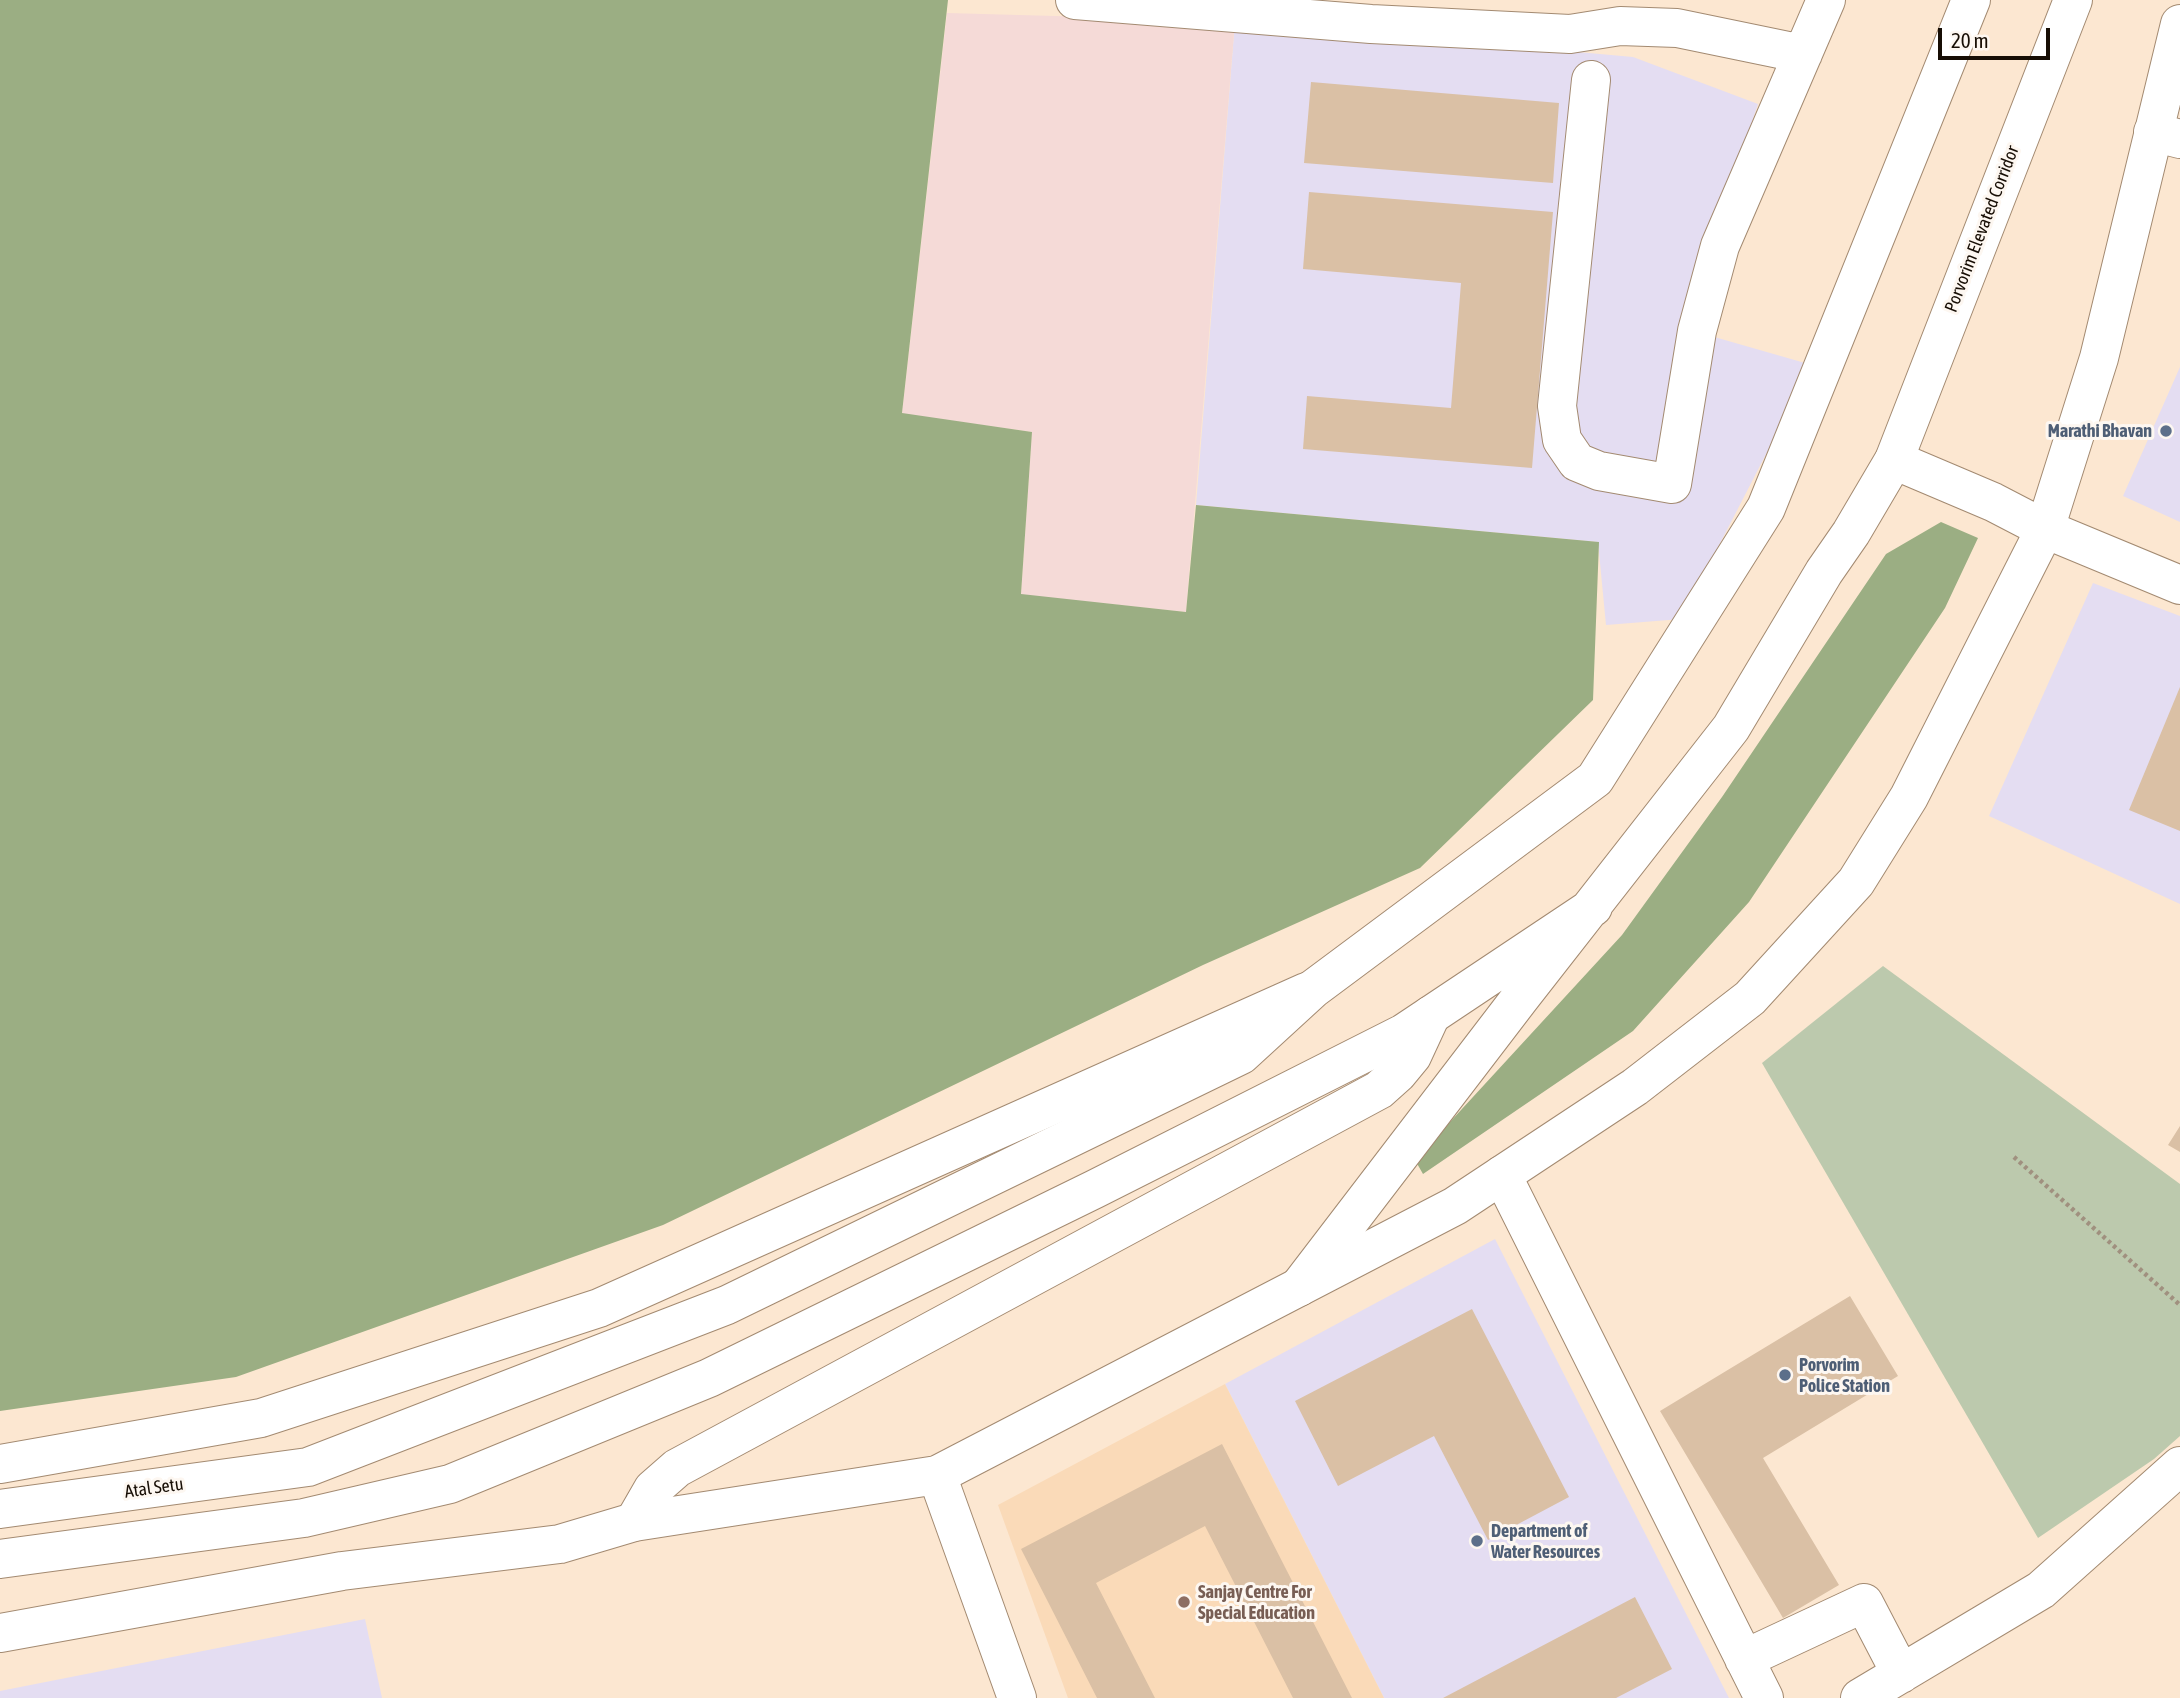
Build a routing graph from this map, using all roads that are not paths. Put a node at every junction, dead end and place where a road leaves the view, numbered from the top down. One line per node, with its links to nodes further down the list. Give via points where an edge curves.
1 (1075, 0): 6 (main road, via 1570,34 1620,26 1677,28)
2 (1826, 0): 6 (main road)
3 (1971, 0): 13 (main road, via 1766,508 1595,779)
4 (2073, 0): 9 (main road, Porvorim Elevated Corridor)
5 (2180, 24): 8 (main road)
6 (1803, 54): 7 (main road, via 1720,246 1697,331 1672,484 1599,471 1577,462 1562,440 1557,406)
7 (1591, 80)
8 (2166, 136): 10 (main road)
9 (1894, 460): 10 (main road); 12 (main road, Porvorim Elevated Corridor, via 1731,728)
10 (2045, 529): 11 (main road); 15 (main road, via 1909,797 1856,883 1749,998 1635,1087)
11 (2180, 585)
12 (1592, 907): 14 (main road); 16 (main road, Porvorim Elevated Corridor)
13 (1313, 989): 17 (main road, via 599,1308 261,1418); 20 (main road, Atal Setu, via 1241,1055 727,1305 308,1467)
14 (1431, 1015): 21 (main road, via 1412,1056 1379,1090 677,1468 653,1489); 22 (main road, via 1404,1033 1095,1189 709,1378 450,1484 304,1518)
15 (1502, 1175): 16 (main road, via 1455,1206); 24 (main road)
16 (1299, 1287): 19 (main road)
17 (0, 1464)
18 (2180, 1466): 25 (main road, via 2041,1590)
19 (937, 1475): 21 (main road); 26 (main road)
20 (0, 1509)
21 (634, 1522): 23 (main road, via 559,1544 342,1572)
22 (0, 1559)
23 (0, 1633)
24 (1744, 1659): 25 (main road, via 1864,1603); 27 (main road)
25 (1901, 1674): 28 (main road)
26 (1017, 1698)
27 (1764, 1698)
28 (1860, 1698)

